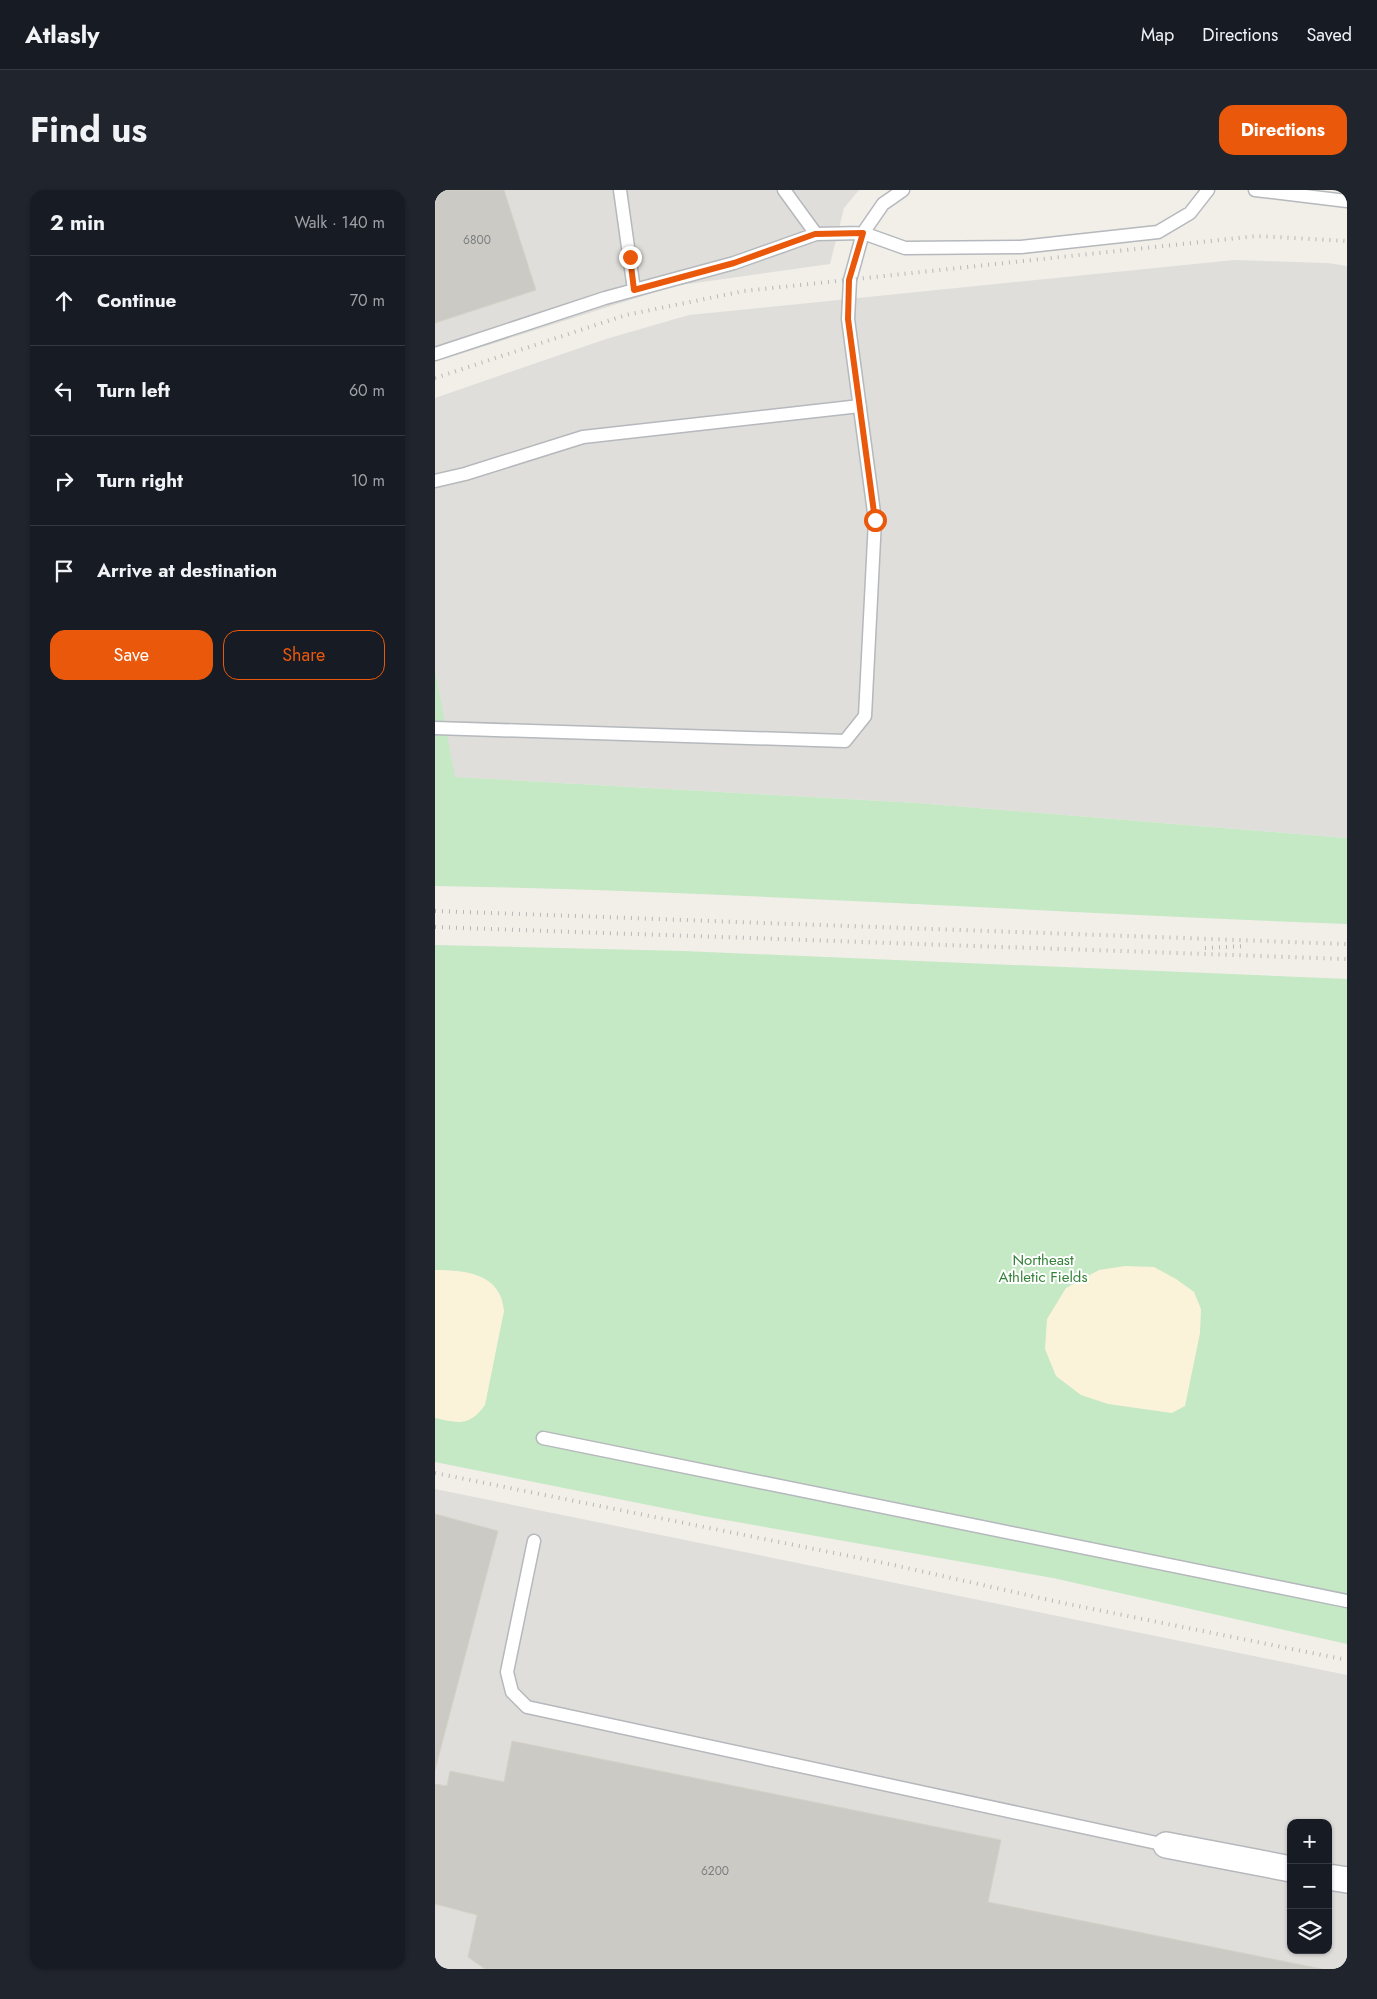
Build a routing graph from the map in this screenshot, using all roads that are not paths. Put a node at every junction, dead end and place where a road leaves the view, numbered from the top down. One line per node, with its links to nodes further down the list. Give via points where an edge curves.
1 (621, 190): 9 (lane)
2 (785, 190): 8 (lane)
3 (903, 190): 7 (lane, via 883,204)
4 (1208, 190): 7 (lane, via 1190,213 1159,232 1021,247 915,248 905,248)
5 (1255, 190): 6 (lane)
6 (1345, 197)
7 (863, 233): 8 (lane); 11 (lane, via 849,280 848,319)
8 (815, 234): 9 (lane, via 734,263)
9 (634, 290): 10 (lane)
10 (435, 354)
11 (860, 406): 12 (lane, via 583,437); 13 (lane, via 875,520 865,716 845,741)
12 (435, 481)
13 (435, 728)
14 (543, 1438): 16 (lane)
15 (534, 1541): 17 (lane, via 507,1672 512,1692 527,1707)
16 (1347, 1601)
17 (1166, 1845): 18 (street)
18 (1287, 1868)
19 (1332, 1877): 20 (street)
20 (1347, 1880)

